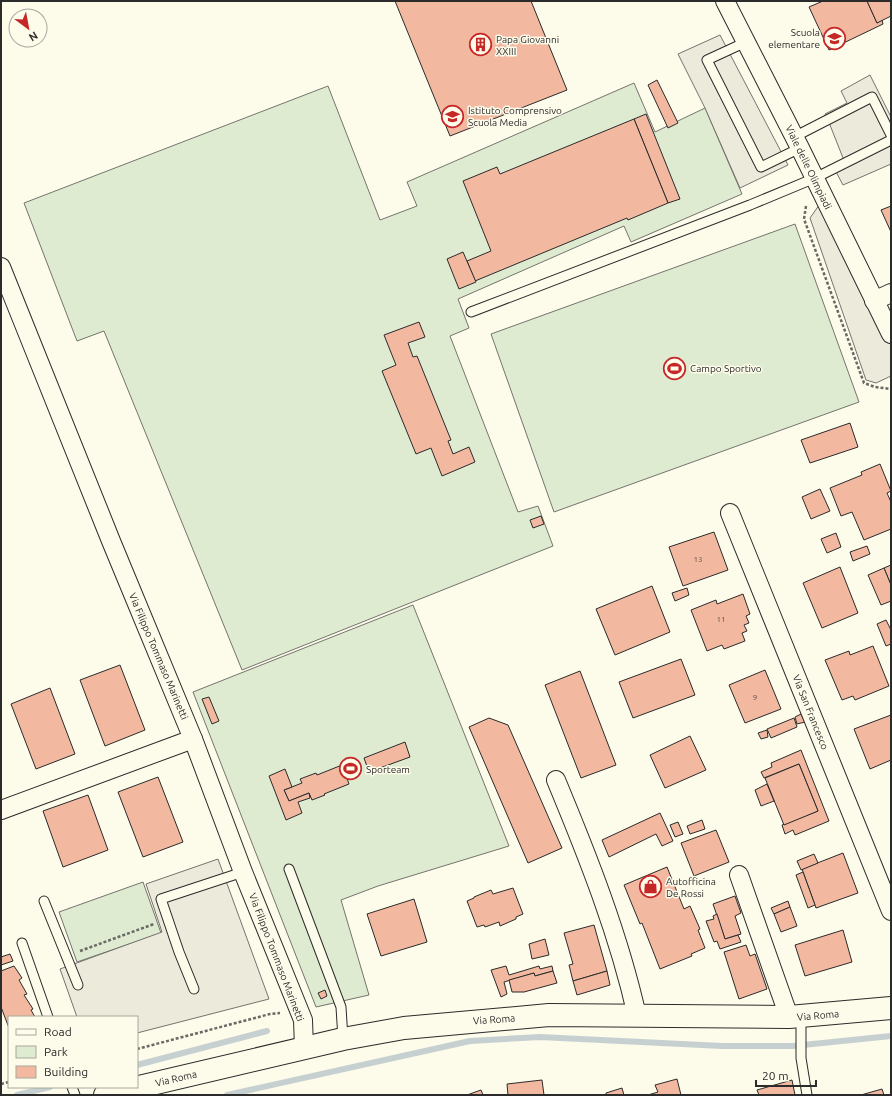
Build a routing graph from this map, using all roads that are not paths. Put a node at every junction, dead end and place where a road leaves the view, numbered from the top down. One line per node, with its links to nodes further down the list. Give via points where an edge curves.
1 (726, 1): 2 (street, Viale delle Olimpiadi)
2 (746, 42): 5 (street, Viale delle Olimpiadi); 5 (lane, via 707,60 761,167)
3 (891, 135): 5 (lane, via 872,97)
4 (891, 140): 6 (lane)
5 (797, 143): 6 (street, Viale delle Olimpiadi)
6 (815, 178): 9 (street, Viale delle Olimpiadi); 10 (lane)
7 (1, 267): 13 (street, Via Filippo Tommaso Marinetti)
8 (891, 293): 9 (street)
9 (874, 301): 11 (street, Viale delle Olimpiadi)
10 (471, 312)
11 (891, 334)
12 (730, 513): 20 (street, Via San Francesco)
13 (193, 739): 15 (street); 17 (street, Via Filippo Tommaso Marinetti)
14 (556, 780): 26 (street, via 589,860 628,977)
15 (1, 810)
16 (289, 869): 28 (lane, via 341,1007)
17 (243, 872): 23 (lane, via 161,899); 29 (street, Via Filippo Tommaso Marinetti, via 303,1020)
18 (739, 874): 27 (street)
19 (44, 901): 22 (lane)
20 (891, 911)
21 (22, 943): 25 (lane)
22 (78, 985)
23 (194, 989)
24 (891, 1008): 27 (main road, Via Roma)
25 (48, 1016)
26 (637, 1016): 27 (main road, Via Roma); 28 (main road, Via Roma, via 549,1015 404,1028)
27 (797, 1022): 33 (lane)
28 (343, 1039): 29 (main road, Via Roma)
29 (304, 1048): 30 (main road, Via Roma)
30 (138, 1087)
31 (135, 1088): 32 (main road, Via Roma)
32 (105, 1095)
33 (807, 1095)

